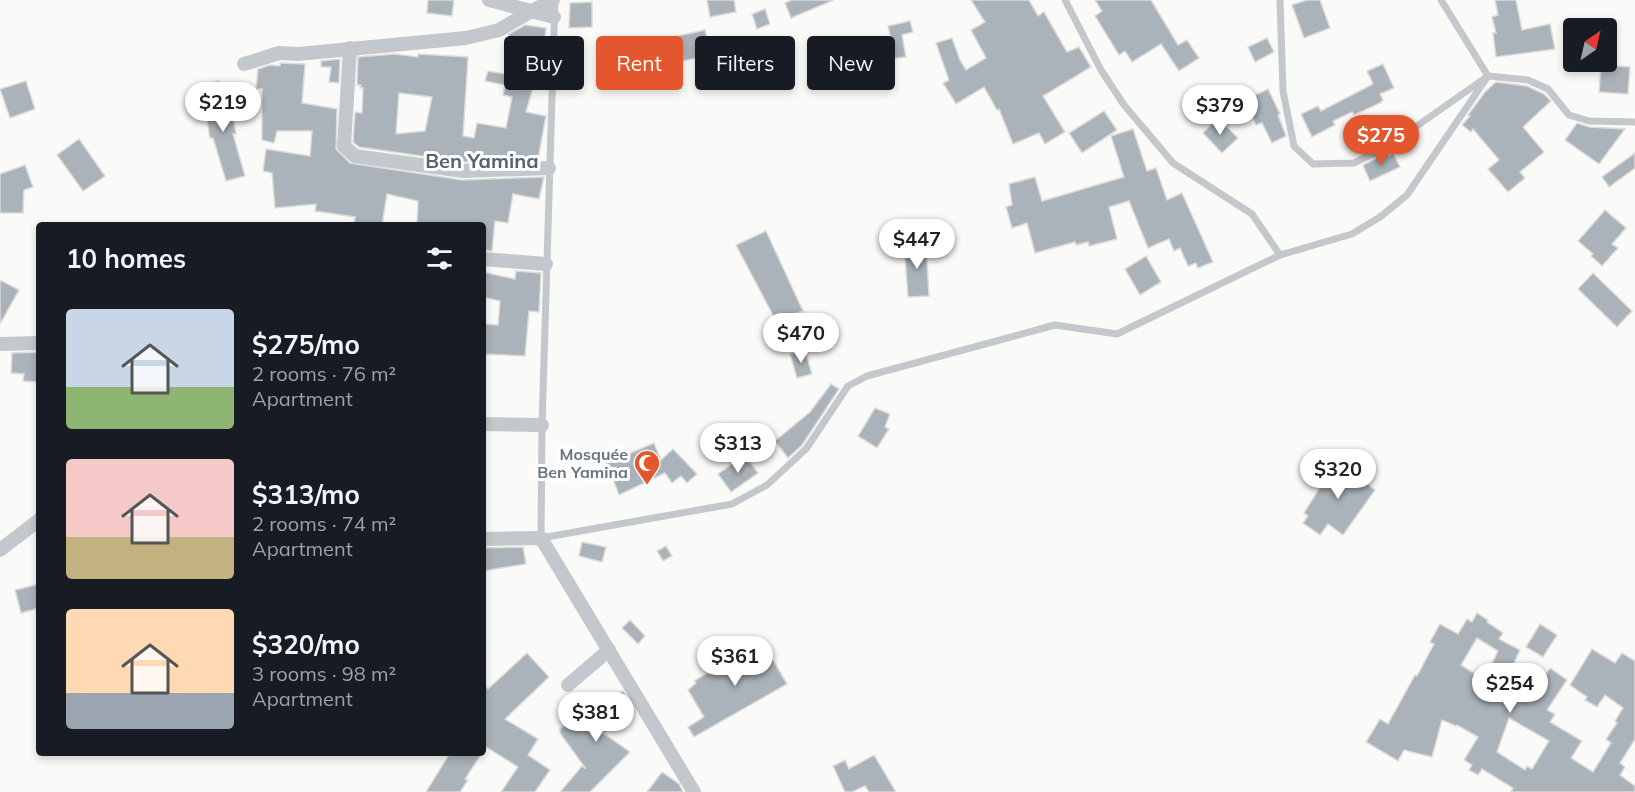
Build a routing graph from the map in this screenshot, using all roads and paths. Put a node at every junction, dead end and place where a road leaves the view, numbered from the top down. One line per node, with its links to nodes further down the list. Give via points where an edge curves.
1 (489, 0): 6 (street)
2 (554, 0): 6 (street); 7 (lane)
3 (1065, 0): 13 (lane, via 1124,105 1173,163 1252,214)
4 (1280, 0): 10 (lane, via 1283,91 1294,146 1313,164 1354,163 1387,147)
5 (1441, 0): 10 (lane)
6 (530, 12): 7 (street); 8 (street, via 499,30 466,38)
7 (554, 17): 12 (lane)
8 (350, 48): 9 (street, via 279,53); 12 (street, via 344,146 355,156 462,171)
9 (244, 64)
10 (1488, 76): 11 (lane, via 1538,84 1548,89 1569,115 1589,121); 13 (lane, via 1407,195 1352,234)
11 (1635, 122)
12 (549, 168): 15 (lane)
13 (1280, 255): 21 (lane, via 1117,334 1055,325 867,376 848,386 806,449 767,485 732,504)
14 (486, 260): 15 (street)
15 (546, 264): 19 (lane)
16 (36, 343): 17 (street)
17 (0, 344)
18 (486, 424): 19 (street)
19 (542, 425): 21 (lane)
20 (36, 522): 23 (street)
21 (541, 538): 22 (street); 24 (street)
22 (486, 539)
23 (0, 550)
24 (609, 650): 25 (street); 26 (street)
25 (568, 685)
26 (694, 792)

